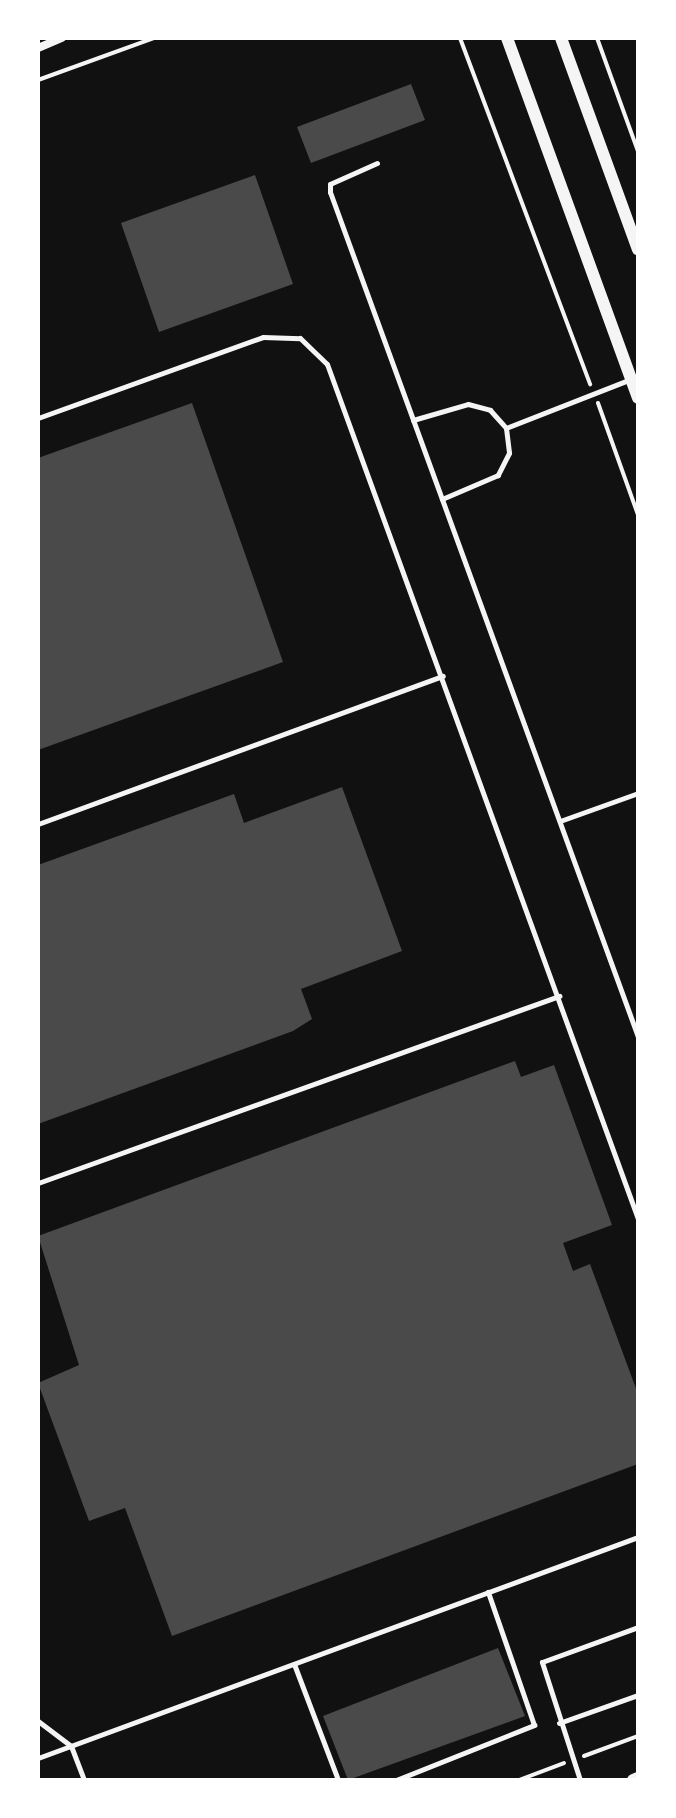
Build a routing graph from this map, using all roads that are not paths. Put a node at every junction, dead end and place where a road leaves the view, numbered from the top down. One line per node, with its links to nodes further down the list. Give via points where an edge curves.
1 (62, 38): 4 (street)
2 (507, 38): 7 (street)
3 (561, 38): 6 (street)
4 (38, 48)
5 (377, 163): 10 (lane, via 330,184 330,192)
6 (638, 249)
7 (631, 379): 8 (street); 11 (lane)
8 (638, 398)
9 (38, 418): 13 (lane, via 263,337 300,338 327,364 341,393)
10 (413, 420): 11 (lane, via 468,404 490,410); 12 (lane)
11 (506, 428): 12 (lane, via 509,453 498,475)
12 (442, 499): 15 (lane)
13 (443, 676): 16 (lane); 17 (lane)
14 (638, 793): 15 (lane)
15 (560, 821): 18 (lane)
16 (38, 824)
17 (559, 996): 19 (lane); 20 (lane)
18 (638, 1037)
19 (38, 1183)
20 (638, 1219)
21 (638, 1537): 22 (lane)
22 (488, 1592): 24 (lane); 32 (lane, via 534,1725)
23 (638, 1627): 27 (lane, via 542,1662)
24 (294, 1664): 28 (lane); 31 (lane)
25 (638, 1695): 27 (lane)
26 (38, 1721): 28 (lane)
27 (559, 1723): 33 (lane)
28 (71, 1746): 29 (lane); 30 (lane)
29 (38, 1758)
30 (84, 1780)
31 (338, 1780)
32 (396, 1780)
33 (580, 1780)

